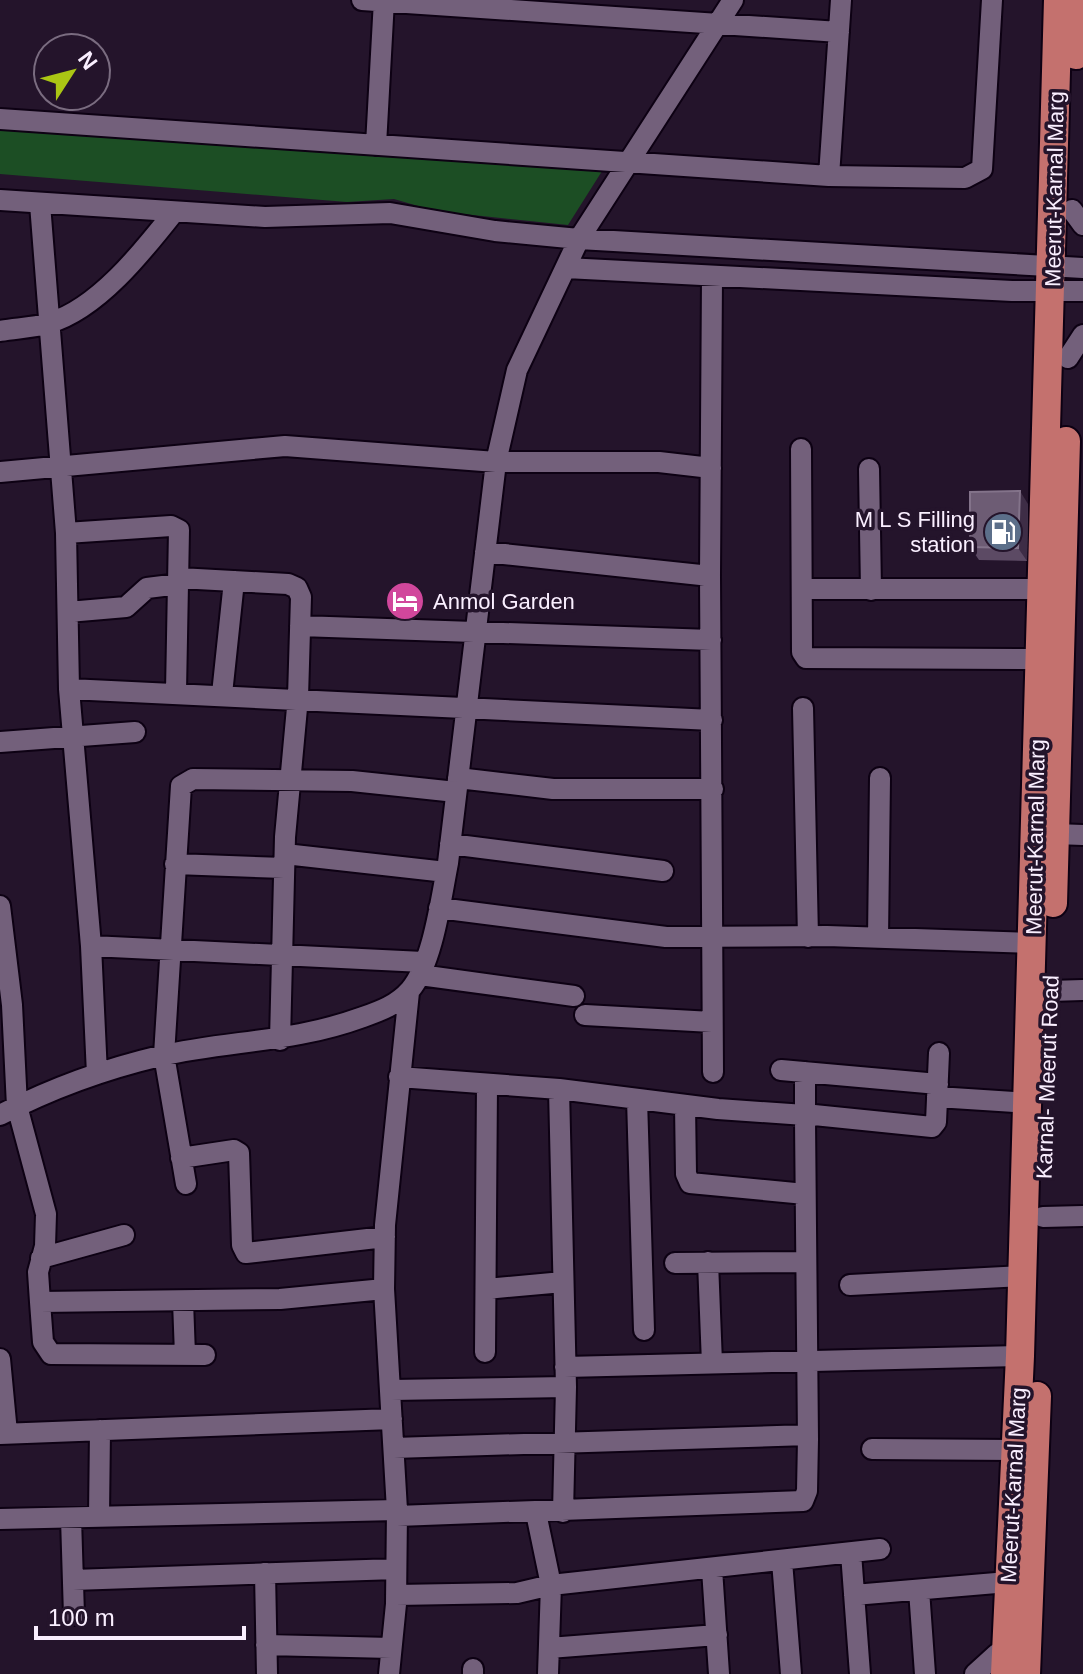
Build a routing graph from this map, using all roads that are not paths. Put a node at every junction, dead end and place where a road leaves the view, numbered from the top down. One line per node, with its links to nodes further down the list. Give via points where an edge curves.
1 (362, 0): 8 (street)
2 (720, 0): 9 (street)
3 (733, 0): 9 (street)
4 (841, 0): 10 (street)
5 (992, 0): 14 (street, via 981,172 965,178)
6 (1058, 0): 22 (highway, Meerut-Karnal Marg)
7 (1078, 0): 18 (highway, Karnal- Meerut Road)
8 (384, 1): 9 (street); 12 (street)
9 (718, 24): 10 (street); 13 (street)
10 (839, 32): 14 (street)
11 (0, 119): 12 (street)
12 (376, 145): 13 (street)
13 (627, 162): 14 (street); 19 (street)
14 (829, 176)
15 (0, 200): 16 (street)
16 (40, 204): 17 (street); 23 (street)
17 (174, 212): 19 (street, via 286,217 390,213); 23 (street, via 118,276)
18 (1077, 217): 22 (highway, Karnal- Meerut Road)
19 (579, 239): 20 (street); 22 (street)
20 (566, 268): 21 (street); 27 (street, via 517,370)
21 (712, 277): 22 (street); 29 (street)
22 (1068, 279): 25 (highway, Karnal- Meerut Road); 32 (highway, Meerut-Karnal Marg)
23 (51, 323): 24 (street); 28 (street)
24 (0, 331)
25 (1076, 346): 32 (highway, Karnal- Meerut Road)
26 (801, 449): 38 (street)
27 (496, 462): 28 (street, via 285,446); 29 (street, via 659,462); 34 (street)
28 (61, 464): 31 (street); 33 (street)
29 (711, 468): 35 (street)
30 (869, 469): 40 (street)
31 (0, 472)
32 (1064, 513): 39 (highway, Meerut-Karnal Marg); 60 (highway, Karnal- Meerut Road)
33 (66, 533): 36 (street, via 175,526 180,533); 41 (street)
34 (485, 552): 35 (street); 43 (street)
35 (710, 576): 44 (street)
36 (179, 581): 37 (street); 41 (street, via 147,588 126,607); 47 (street)
37 (234, 581): 42 (street, via 297,588); 48 (street)
38 (803, 589): 40 (street); 45 (street, via 802,652 810,660)
39 (1041, 589): 40 (street); 45 (highway, Meerut-Karnal Marg)
40 (871, 590)
41 (68, 612): 46 (street)
42 (300, 626): 43 (street); 49 (street)
43 (476, 633): 44 (street); 50 (street)
44 (711, 640): 52 (street)
45 (1038, 659): 71 (highway, Meerut-Karnal Marg)
46 (69, 689): 47 (street); 54 (street)
47 (176, 691): 48 (street)
48 (222, 694): 49 (street)
49 (298, 697): 50 (street); 57 (street)
50 (467, 707): 52 (street); 58 (street)
51 (803, 708): 69 (street)
52 (712, 720): 59 (street)
53 (135, 732): 54 (street)
54 (73, 736): 55 (street); 72 (street)
55 (0, 742)
56 (880, 778): 70 (street)
57 (290, 783): 58 (street); 62 (street); 63 (street, via 185,782)
58 (457, 785): 59 (street); 61 (street)
59 (713, 789): 68 (street)
60 (1069, 834): 77 (highway, Karnal- Meerut Road)
61 (450, 844): 64 (street); 65 (street)
62 (284, 861): 63 (street); 65 (street); 74 (street)
63 (175, 864): 73 (street)
64 (663, 871)
65 (446, 872): 67 (street)
66 (0, 906): 79 (street)
67 (439, 908): 68 (street, via 631,935); 75 (street)
68 (713, 937): 69 (street); 81 (street)
69 (808, 937): 70 (street)
70 (878, 938): 71 (street)
71 (1032, 943): 94 (highway, Meerut-Karnal Marg)
72 (91, 946): 73 (street); 88 (street)
73 (169, 949): 74 (street); 84 (street)
74 (280, 954): 75 (street); 82 (street)
75 (417, 976): 78 (street); 82 (street, via 390,1007 323,1032); 89 (street)
76 (1083, 990): 77 (street)
77 (1050, 991): 102 (highway, Karnal- Meerut Road)
78 (574, 996)
79 (6, 1006): 96 (street)
80 (585, 1015): 81 (street)
81 (712, 1022): 86 (street)
82 (280, 1040): 84 (street)
83 (939, 1053): 92 (street)
84 (164, 1055): 88 (street); 98 (street)
85 (781, 1070): 87 (street)
86 (713, 1072)
87 (805, 1072): 92 (street); 97 (street)
88 (97, 1074): 96 (street)
89 (399, 1077): 90 (street); 104 (street)
90 (487, 1084): 91 (street); 113 (street)
91 (559, 1089): 93 (street); 110 (street)
92 (938, 1090): 94 (street); 97 (street, via 932,1127)
93 (637, 1099): 95 (street); 116 (street)
94 (1028, 1103): 109 (highway, Meerut-Karnal Marg)
95 (685, 1105): 97 (street); 100 (street, via 690,1183)
96 (8, 1111): 105 (street, via 46,1214)
97 (805, 1118): 100 (street)
98 (181, 1158): 99 (street); 104 (street, via 239,1153 246,1253)
99 (186, 1184)
100 (805, 1194): 107 (street)
101 (1083, 1216): 102 (street)
102 (1043, 1217): 155 (highway, Karnal- Meerut Road)
103 (124, 1235): 105 (street)
104 (385, 1237): 112 (street)
105 (41, 1258): 115 (street)
106 (708, 1262): 107 (street); 108 (street); 121 (street)
107 (806, 1262): 120 (street)
108 (675, 1263)
109 (1022, 1276): 111 (street); 118 (highway, Meerut-Karnal Marg)
110 (563, 1282): 113 (street); 122 (street)
111 (850, 1285)
112 (384, 1289): 114 (street); 123 (street)
113 (486, 1289): 117 (street)
114 (183, 1301): 115 (street); 115 (street, via 195,1355 51,1354 43,1342)
115 (40, 1302)
116 (644, 1330)
117 (485, 1352)
118 (1020, 1356): 120 (street); 131 (highway, Meerut-Karnal Marg)
119 (0, 1359): 126 (street)
120 (807, 1360): 121 (street); 127 (street)
121 (712, 1363): 122 (street)
122 (565, 1377): 123 (street); 128 (street)
123 (392, 1390): 124 (street)
124 (392, 1419): 125 (street); 129 (street)
125 (100, 1430): 126 (street); 135 (street)
126 (3, 1434)
127 (808, 1435): 128 (street); 132 (street, via 807,1491 798,1502)
128 (565, 1444): 129 (street); 132 (street)
129 (394, 1448): 133 (street)
130 (872, 1449): 131 (street)
131 (1015, 1450): 145 (highway, Meerut-Karnal Marg)
132 (563, 1512): 134 (street)
133 (397, 1513): 134 (street); 135 (street); 141 (street)
134 (536, 1513): 146 (street)
135 (99, 1516): 136 (street)
136 (71, 1518): 137 (street); 144 (street)
137 (0, 1519)
138 (880, 1549): 139 (street)
139 (851, 1553): 140 (street); 149 (street)
140 (782, 1561): 142 (street); 160 (street)
141 (396, 1569): 143 (street); 148 (street)
142 (712, 1569): 146 (street); 151 (street)
143 (265, 1573): 144 (street); 152 (street)
144 (73, 1580): 150 (street)
145 (1008, 1582): 147 (street); 155 (highway, Meerut-Karnal Marg)
146 (551, 1585): 148 (street, via 517,1593); 154 (street)
147 (919, 1590): 149 (street); 162 (street)
148 (396, 1595): 153 (street)
149 (854, 1595): 161 (street)
150 (74, 1615)
151 (717, 1635): 154 (street); 159 (street)
152 (266, 1645): 153 (street); 156 (street)
153 (391, 1648): 157 (street)
154 (549, 1648): 158 (street)
155 (1016, 1663): 163 (street)
156 (267, 1674)
157 (389, 1674)
158 (548, 1674)
159 (719, 1674)
160 (791, 1674)
161 (860, 1674)
162 (925, 1674)
163 (975, 1674)

